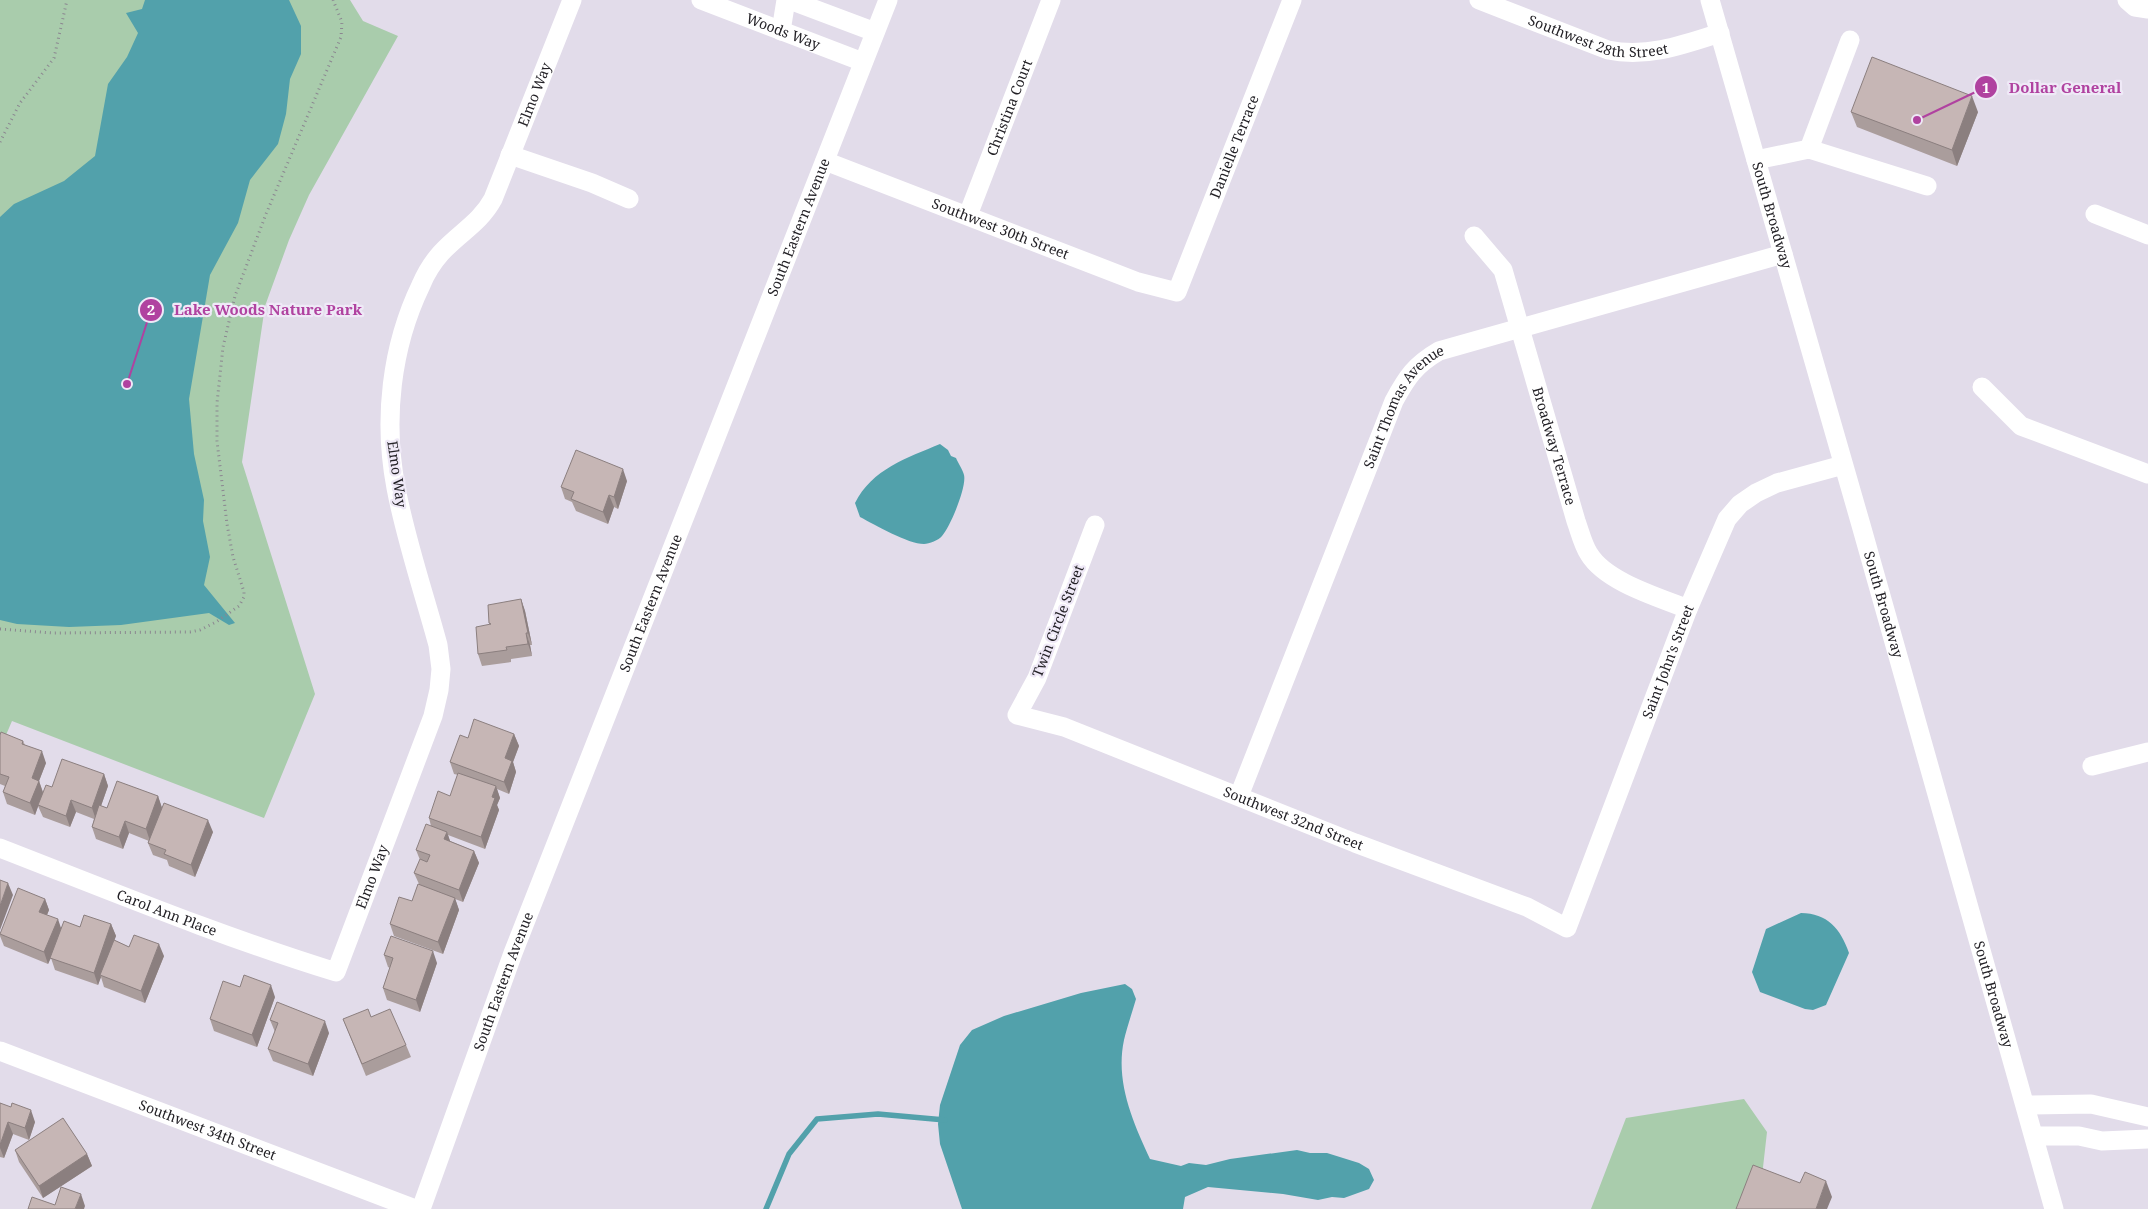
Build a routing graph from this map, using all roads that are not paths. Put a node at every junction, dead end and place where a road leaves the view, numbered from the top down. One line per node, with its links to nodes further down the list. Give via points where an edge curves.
1 (572, 0): 18 (street, Elmo Way)
2 (701, 0): 12 (street, Woods Way)
3 (786, 0): 12 (street)
4 (790, 0): 13 (street)
5 (888, 0): 13 (street, South Eastern Avenue)
6 (1051, 0): 24 (street, Christina Court)
7 (1292, 0): 28 (street, Danielle Terrace)
8 (1480, 0): 14 (street, Southwest 28th Street, via 1626,54 1642,54)
9 (1710, 0): 14 (street, South Broadway)
10 (2128, 0): 11 (street, via 2135,7)
11 (2148, 9)
12 (780, 31): 16 (street, Woods Way)
13 (875, 32): 16 (street, South Eastern Avenue)
14 (1720, 33): 19 (street, South Broadway)
15 (1850, 40): 17 (street)
16 (863, 62): 20 (street, South Eastern Avenue)
17 (1809, 149): 19 (street); 21 (street)
18 (510, 155): 22 (street); 41 (street, Elmo Way, via 485,214 442,252 421,285 394,369 390,402 396,487 438,645 439,690 428,731)
19 (1756, 160): 27 (street, South Broadway)
20 (825, 161): 24 (street, Southwest 30th Street); 48 (street, South Eastern Avenue, via 516,943)
21 (1927, 186)
22 (629, 199)
23 (2095, 214): 25 (street)
24 (968, 215): 28 (street, Southwest 30th Street, via 1138,282)
25 (2148, 235)
26 (1474, 236): 29 (street, Broadway Terrace, via 1503,270)
27 (1783, 254): 29 (street, Saint Thomas Avenue); 31 (street, South Broadway)
28 (1177, 292)
29 (1521, 329): 34 (street, Broadway Terrace, via 1576,521 1589,554 1600,567 1633,587); 38 (street, Saint Thomas Avenue, via 1439,351 1424,360 1404,382)
30 (1982, 387): 32 (street, via 2021,426)
31 (1843, 465): 34 (street, Saint John's Street, via 1778,484 1740,504 1727,519); 43 (street, South Broadway)
32 (2148, 474)
33 (1095, 526): 35 (street, Twin Circle Street, via 1037,678)
34 (1688, 609): 40 (street, Saint John's Street)
35 (1017, 715): 38 (street, Southwest 32nd Street, via 1064,727)
36 (2148, 752): 37 (street)
37 (2092, 766)
38 (1239, 796): 40 (street, Southwest 32nd Street, via 1527,907)
39 (0, 848): 41 (street, Carol Ann Place, via 247,942)
40 (1566, 928)
41 (336, 972)
42 (0, 1051): 47 (street, Southwest 34th Street)
43 (2026, 1105): 44 (street, via 2091,1104); 45 (street, South Broadway)
44 (2148, 1117)
45 (2035, 1136): 46 (street, via 2079,1136 2102,1141); 49 (street, South Broadway)
46 (2148, 1139)
47 (415, 1209)
48 (421, 1209)
49 (2054, 1209)

